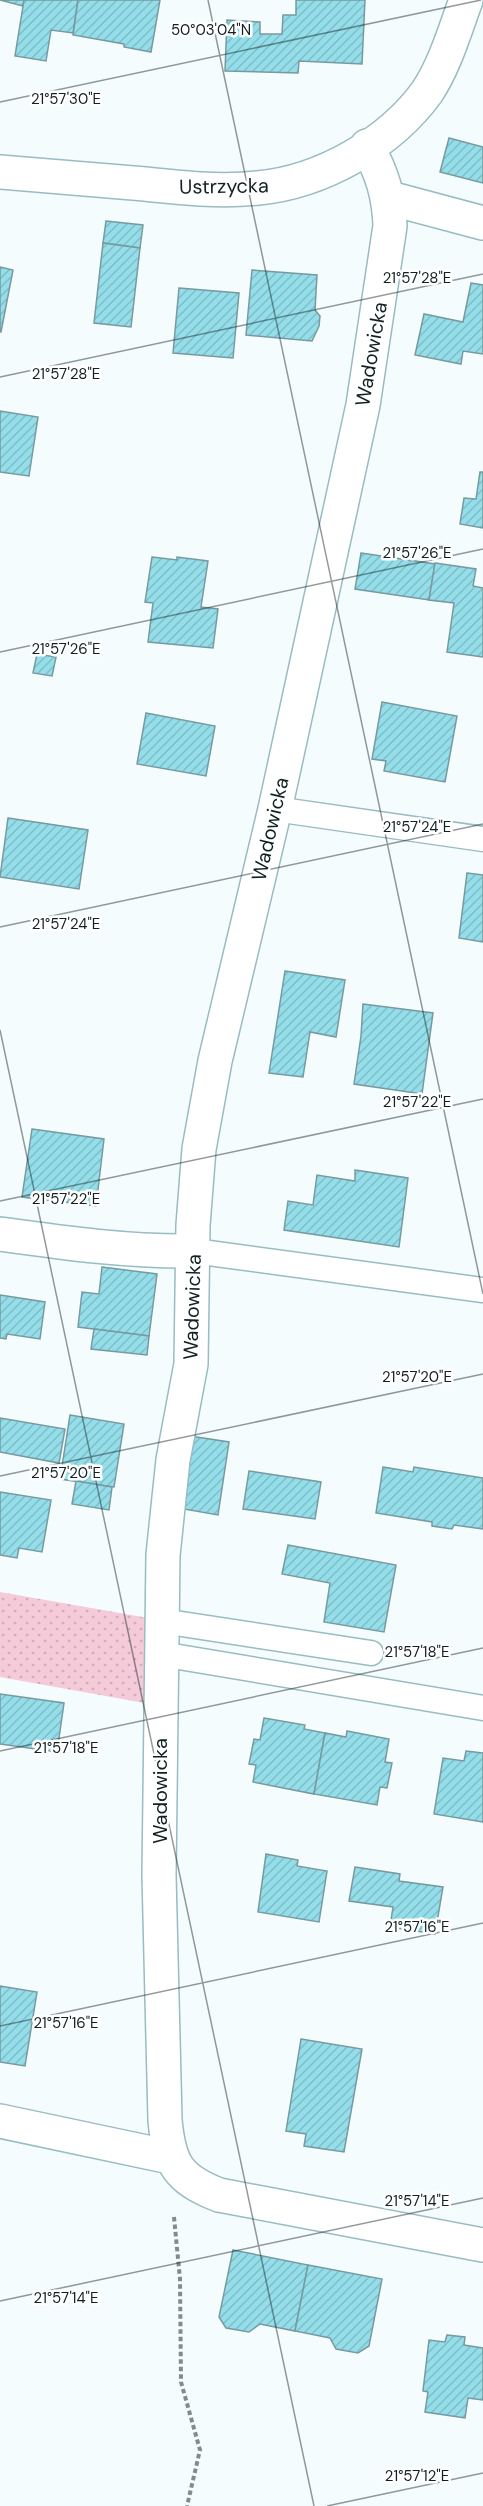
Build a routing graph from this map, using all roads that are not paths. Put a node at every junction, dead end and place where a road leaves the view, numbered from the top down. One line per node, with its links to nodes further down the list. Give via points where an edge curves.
1 (466, 0): 2 (street, Ustrzycka, via 428,90 388,133)
2 (368, 146): 3 (street, Ustrzycka, via 312,175 259,188 184,188); 4 (street, Wadowicka)
3 (0, 172)
4 (389, 198): 5 (street); 6 (street, Wadowicka, via 390,226 363,405)
5 (483, 223)
6 (275, 809): 7 (lane); 9 (street, Wadowicka, via 207,1103 195,1196)
7 (483, 839)
8 (0, 1234): 9 (street, via 75,1244)
9 (194, 1251): 10 (lane); 11 (street, Wadowicka, via 191,1364 165,1519)
10 (483, 1290)
11 (162, 1621): 12 (lane); 13 (street, Wadowicka)
12 (371, 1653)
13 (161, 1654): 14 (lane); 16 (street, Wadowicka, via 160,1972 165,2120)
14 (483, 1707)
15 (0, 2121): 16 (street)
16 (177, 2167): 17 (street, via 195,2185 219,2195)
17 (483, 2245)

